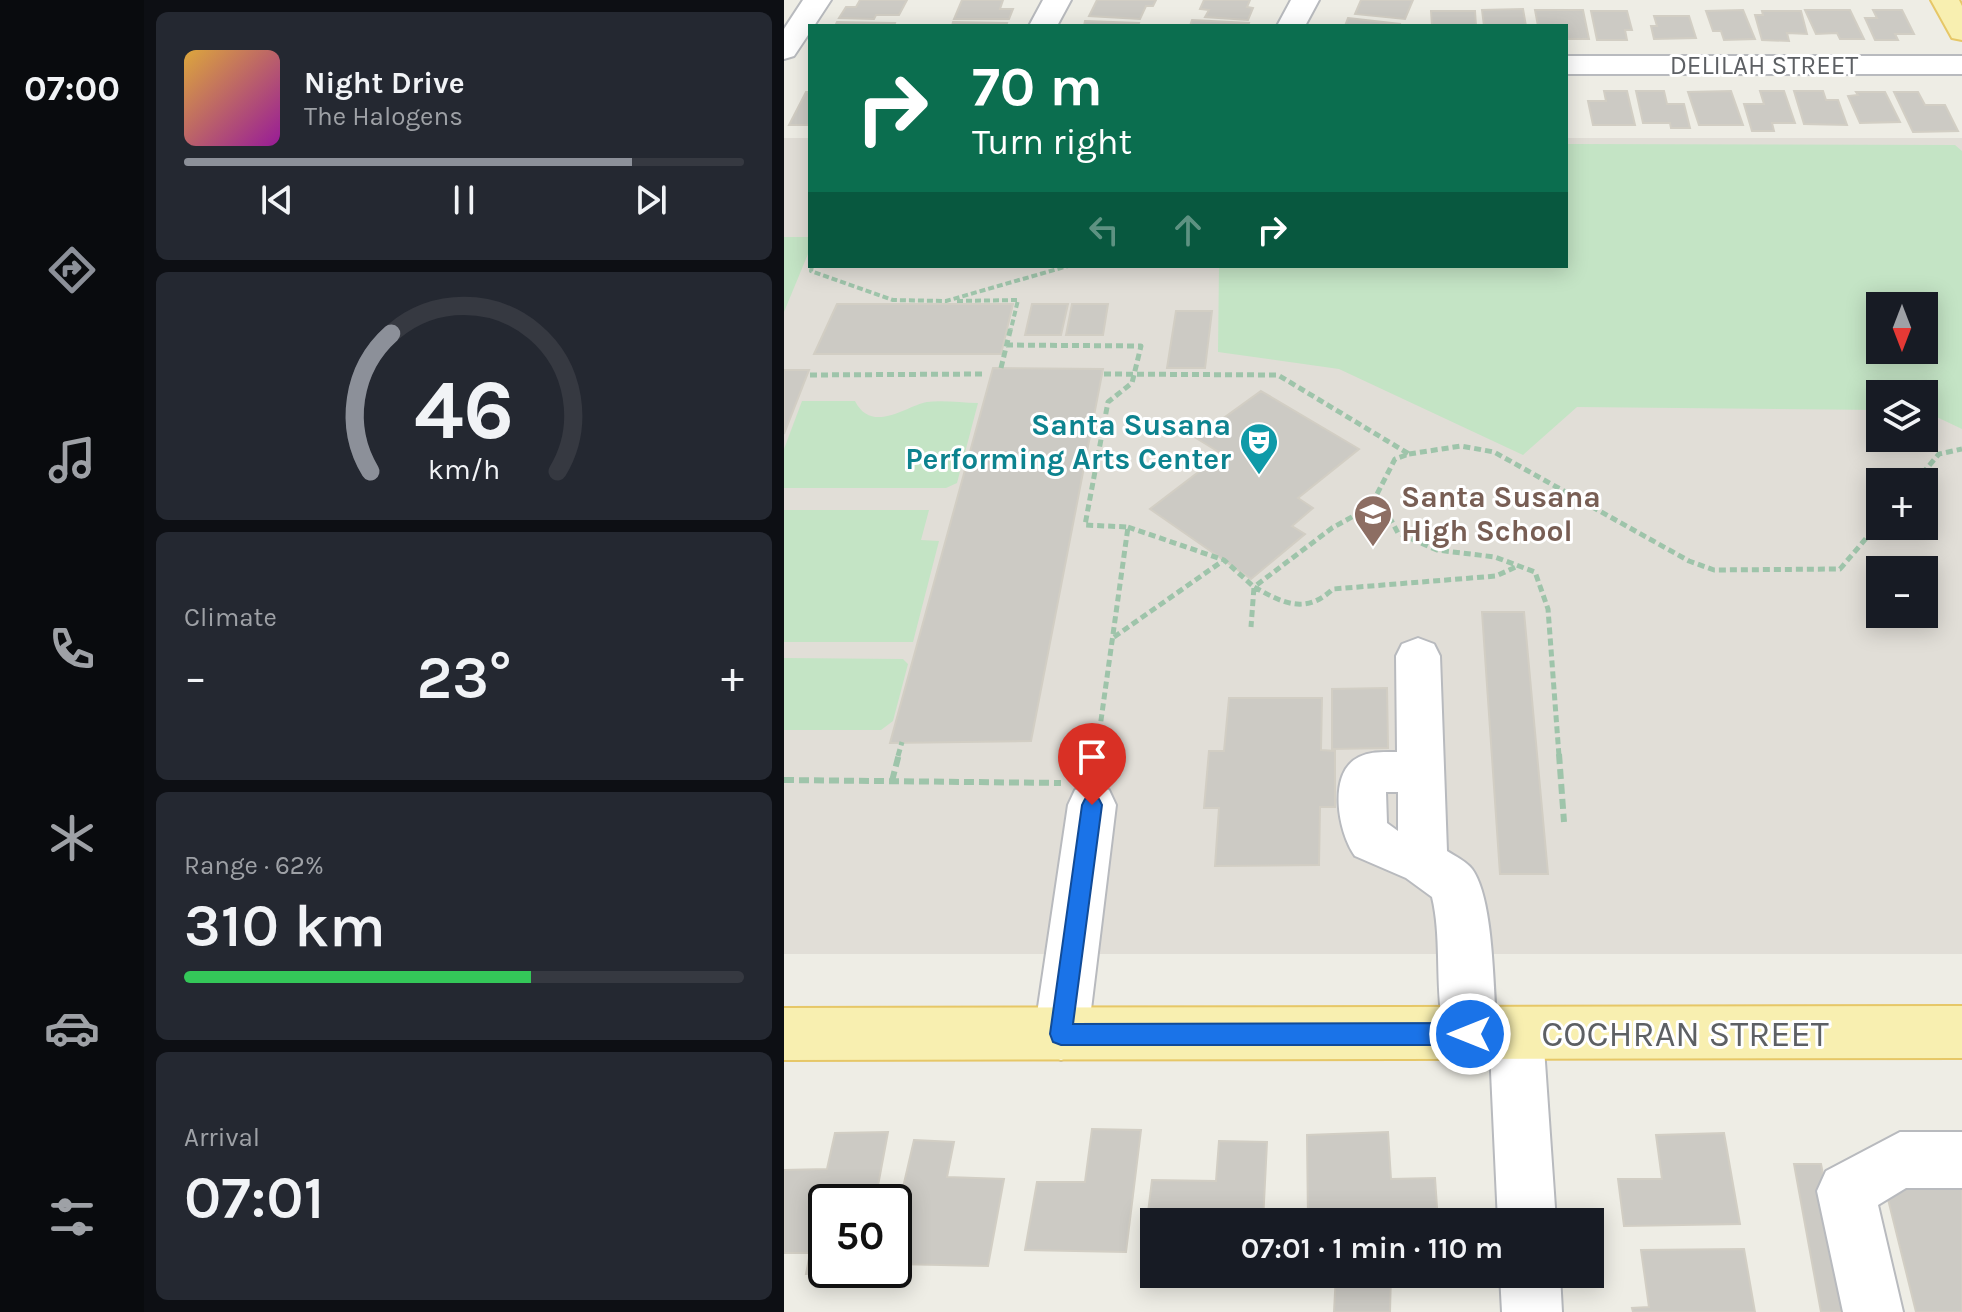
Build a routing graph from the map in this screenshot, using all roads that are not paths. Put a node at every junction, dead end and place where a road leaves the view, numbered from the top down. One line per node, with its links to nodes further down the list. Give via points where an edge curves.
1 (817, 0): 8 (street)
2 (1057, 0): 5 (street)
3 (1305, 0): 6 (street)
4 (1945, 0): 7 (main road)
5 (1044, 24)
6 (1292, 24)
7 (1962, 32)
8 (784, 50)
9 (808, 64): 10 (street)
10 (784, 65)
11 (1568, 65): 12 (street, DELILAH STREET)
12 (1962, 65)
13 (1418, 656): 18 (street, via 1421,772 1372,772 1364,780 1364,834 1372,843 1423,862 1454,884)
14 (1087, 790): 17 (street, via 1080,896)
15 (1962, 1032): 18 (main road, COCHRAN STREET)
16 (784, 1034): 17 (main road, COCHRAN STREET)
17 (1061, 1034): 18 (main road, COCHRAN STREET)
18 (1493, 1034): 20 (street)
19 (1962, 1160): 23 (street, via 1900,1160 1846,1191)
20 (1524, 1208)
21 (1531, 1288): 22 (street)
22 (1532, 1312)
23 (1873, 1312)

